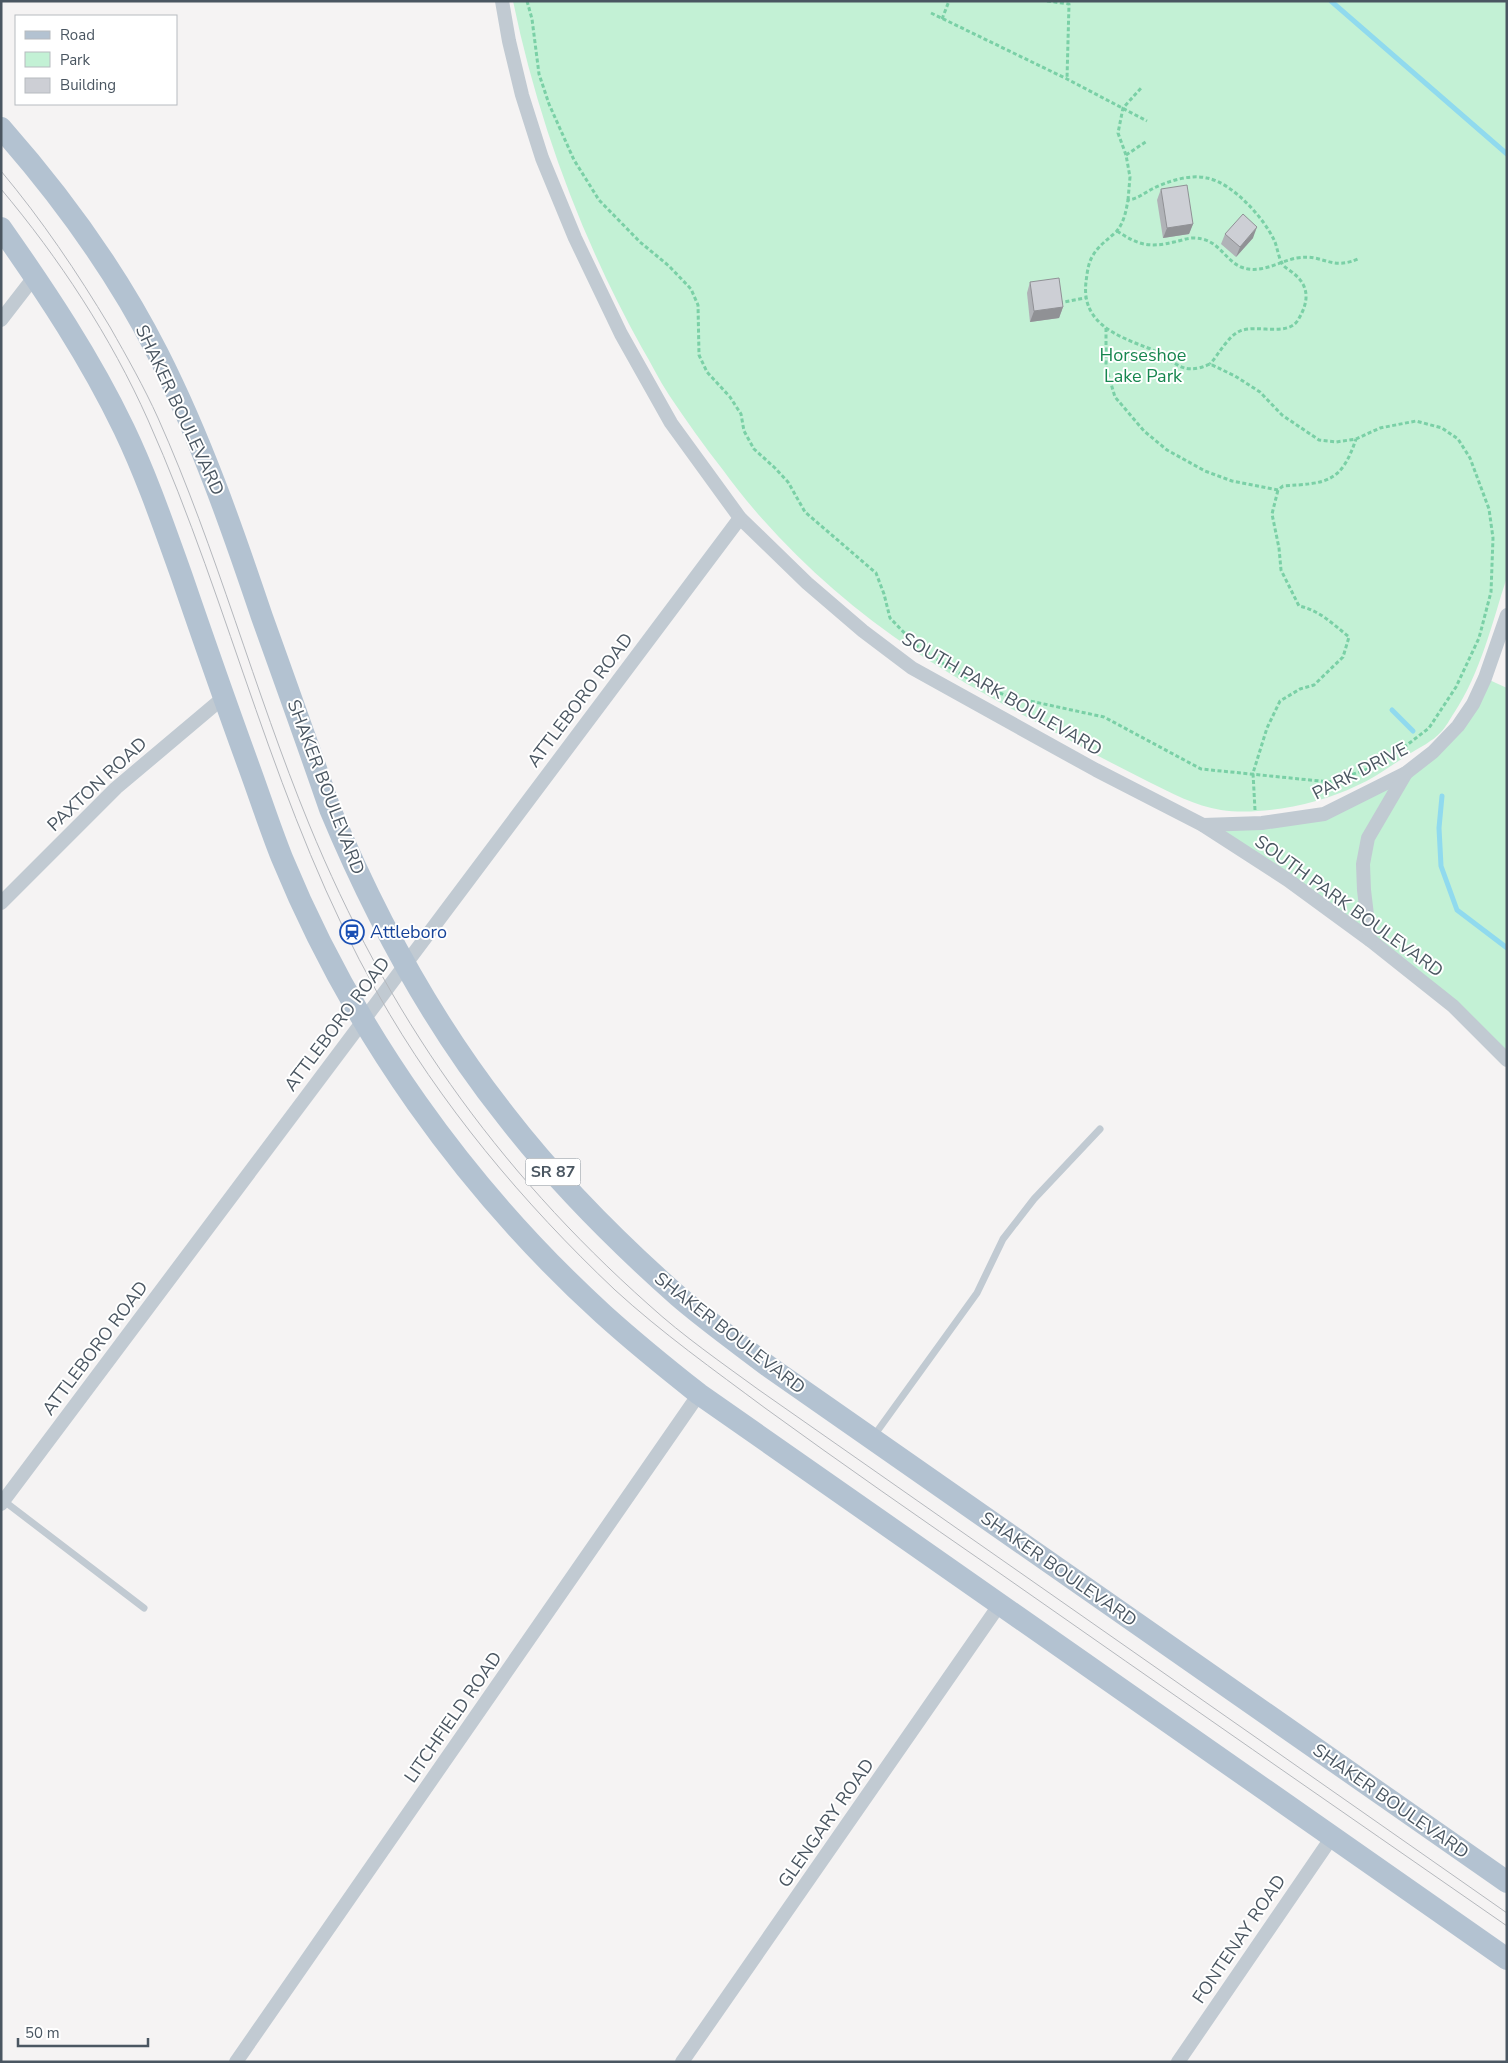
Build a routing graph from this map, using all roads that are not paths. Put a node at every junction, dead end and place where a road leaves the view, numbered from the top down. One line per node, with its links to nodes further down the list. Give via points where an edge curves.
1 (502, 1): 6 (street, SOUTH PARK BOULEVARD, via 525,104 542,158 575,238 621,334 671,423)
2 (1, 128): 13 (main road, SHAKER BOULEVARD / SR 87, via 83,232 120,286 158,354 205,457 330,809 362,881)
3 (1, 228): 4 (main road)
4 (35, 276): 5 (street); 8 (main road, via 83,351 124,428 155,501)
5 (1, 320)
6 (740, 518): 10 (street, SOUTH PARK BOULEVARD, via 863,631 912,668); 13 (street, ATTLEBORO ROAD)
7 (1507, 615): 9 (street, PARK DRIVE, via 1485,678 1458,726 1433,752)
8 (224, 697): 11 (street, PAXTON ROAD, via 116,788); 14 (main road, via 282,858 332,967)
9 (1406, 773): 10 (street, PARK DRIVE, via 1324,814 1256,823); 12 (street, via 1368,838 1363,864)
10 (1203, 825): 12 (street, SOUTH PARK BOULEVARD, via 1288,880)
11 (1, 903)
12 (1370, 940): 15 (street, SOUTH PARK BOULEVARD, via 1453,1006)
13 (406, 963): 14 (street, ATTLEBORO ROAD); 18 (main road, SHAKER BOULEVARD / SR 87, via 486,1091 529,1145 594,1216 710,1322)
14 (363, 1021): 17 (main road, via 444,1139 508,1217 604,1315); 19 (street, ATTLEBORO ROAD)
15 (1507, 1060)
16 (1100, 1128): 18 (lane, via 1034,1199 1003,1239 977,1293)
17 (699, 1394): 20 (main road); 25 (street, LITCHFIELD ROAD)
18 (872, 1439): 23 (main road, SHAKER BOULEVARD / SR 87)
19 (3, 1502): 21 (lane)
20 (1000, 1604): 22 (main road); 26 (street, GLENGARY ROAD)
21 (144, 1608)
22 (1332, 1837): 24 (main road); 27 (street, FONTENAY ROAD)
23 (1507, 1882)
24 (1507, 1959)
25 (236, 2062)
26 (682, 2062)
27 (1178, 2062)

